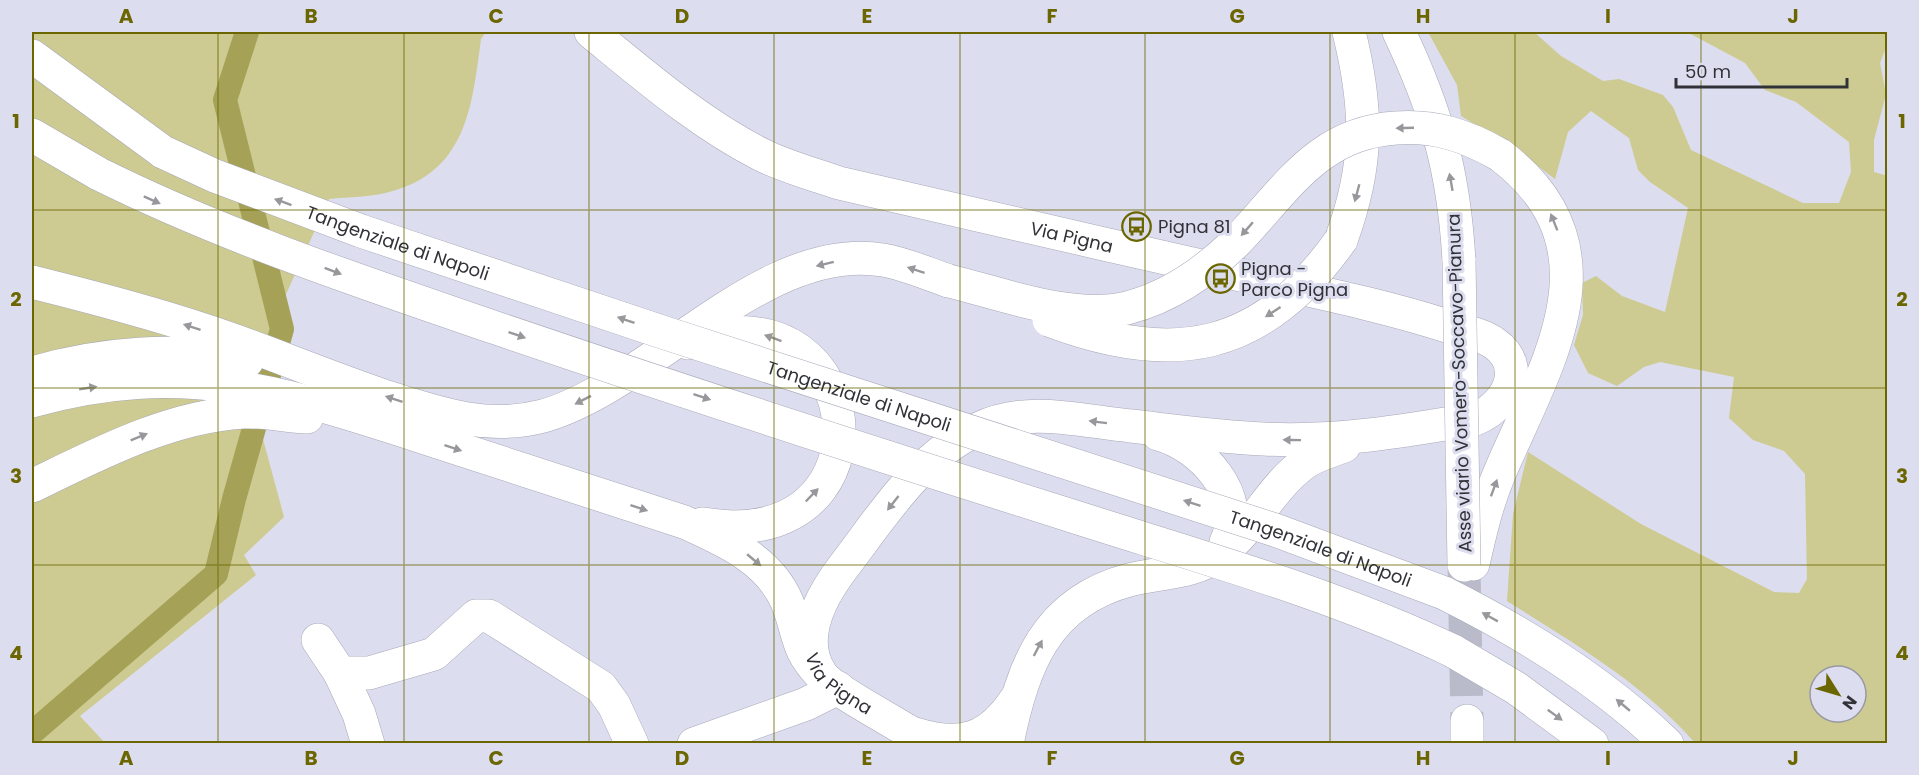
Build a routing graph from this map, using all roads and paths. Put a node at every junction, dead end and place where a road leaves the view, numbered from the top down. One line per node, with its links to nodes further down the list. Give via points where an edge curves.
1 (591, 32): 18 (main road, Via Pigna, via 691,111 762,155 795,168 862,188 1389,308 1483,337 1504,351 1512,375 1510,387 1489,414)
2 (1349, 32): 10 (main road, one-way to 10, bridge, via 1360,79 1364,154 1359,185 1341,240 1321,269 1280,308 1237,330 1185,344 1138,345 1105,339)
3 (1399, 32): 10 (main road, Asse viario Vomero-Soccavo-Pianura, bridge, via 1417,69 1444,147 1456,216 1469,565 1500,473 1546,372 1565,300 1560,236 1551,214 1529,182 1500,155 1465,137 1424,127 1385,129 1352,137 1332,146 1306,166 1236,241 1194,278 1173,291 1125,308 1074,311)
4 (32, 56): 8 (main road)
5 (32, 80): 8 (main road, Tangenziale di Napoli, via 122,133)
6 (32, 135): 9 (main road)
7 (32, 144): 9 (main road)
8 (163, 152): 32 (main road, Tangenziale di Napoli, one-way to 8, bridge, via 1574,668 1444,593 1275,530 361,231 215,176)
9 (99, 174): 31 (main road, one-way to 31, bridge, via 191,217 347,277 1396,624 1516,688)
10 (949, 281): 12 (main road, one-way to 12, bridge, via 883,260 833,261 773,282)
11 (32, 282): 14 (main road, one-way to 11, via 234,340)
12 (656, 354): 14 (main road, one-way to 14, via 579,402 518,421 444,416); 20 (main road, one-way to 12, bridge, via 734,527 762,524 810,499 836,460 840,443 838,407 824,376 796,349 766,335 746,332 705,336)
13 (32, 373): 14 (main road, via 95,359 173,353 231,358)
14 (326, 376)
15 (32, 401): 16 (main road, one-way to 16, via 121,383 192,382 272,392)
16 (378, 423): 19 (main road, one-way to 16, via 147,434 214,417 245,412); 20 (main road, one-way to 20)
17 (1131, 426): 18 (main road, Via Pigna, one-way to 17, via 1262,439); 21 (main road, Via Pigna, via 1183,446 1205,462 1219,479 1232,508 1230,531); 24 (main road, Via Pigna, one-way to 24, via 1024,416 979,428 930,459 822,598 810,641 812,656)
18 (1371, 435): 21 (main road, Via Pigna, via 1305,463)
19 (32, 486)
20 (684, 522): 24 (main road, one-way to 24, via 729,542 760,566 786,600 802,653)
21 (1220, 554): 25 (main road, Via Pigna, one-way to 21, via 1038,647 1068,609 1109,587 1191,568)
22 (318, 639): 23 (main road)
23 (339, 673): 27 (main road, via 359,714); 28 (main road, via 369,673 434,654 476,616 489,616 601,687)
24 (830, 682): 26 (main road, Via Pigna); 29 (main road, via 806,704)
25 (1022, 691): 26 (main road, Via Pigna, via 1004,716 985,732 953,741); 30 (main road, Via Pigna)
26 (921, 739)
27 (368, 744)
28 (632, 744)
29 (694, 744)
30 (1006, 744)
31 (1592, 744)
32 (1667, 744)

